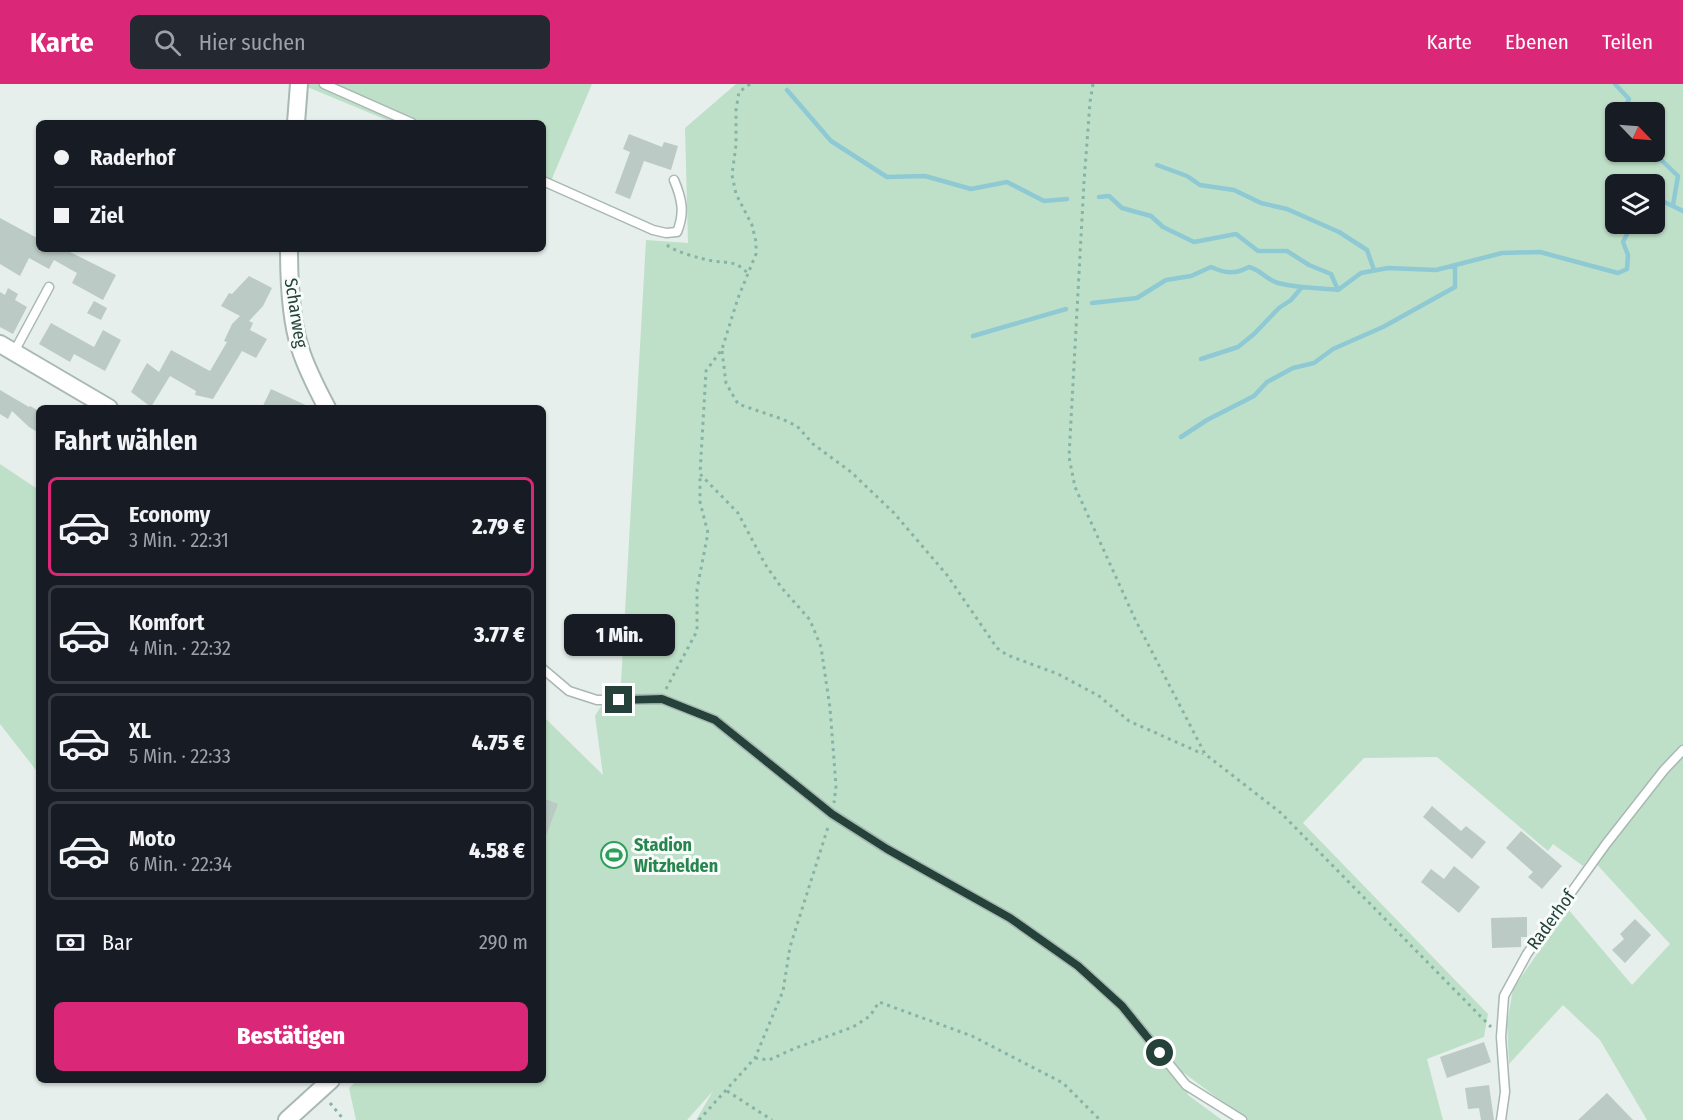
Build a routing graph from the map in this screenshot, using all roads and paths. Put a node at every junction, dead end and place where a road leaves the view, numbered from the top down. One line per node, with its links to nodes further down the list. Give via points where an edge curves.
1 (299, 84): 5 (street)
2 (324, 84): 6 (lane)
3 (750, 84): 11 (path, via 740,92 736,110 732,175 756,242)
4 (1093, 84): 21 (path, via 1069,457 1075,487 1135,619)
5 (296, 120)
6 (405, 120)
7 (674, 180): 9 (lane, via 682,199 682,220 677,232)
8 (546, 182): 9 (lane)
9 (666, 233): 11 (path, via 664,241 669,248 711,261 733,262)
10 (290, 252): 16 (street, Scharweg, via 299,347)
11 (748, 274): 14 (path)
12 (49, 287): 13 (lane)
13 (7, 348): 15 (street)
14 (722, 349): 17 (path, via 706,371); 21 (path, via 726,383 738,404 797,426 813,444 851,472 894,513 947,575 997,648 1099,696 1129,721)
15 (104, 405)
16 (326, 405)
17 (700, 474): 19 (path, via 700,502 708,533 697,589 697,631); 22 (path, via 738,513 765,564 810,620 821,646 836,786)
18 (546, 672): 19 (lane, via 569,691 597,700)
19 (662, 699): 22 (lane, via 715,720)
20 (1683, 750): 23 (lane, Raderhof, via 1606,844 1527,954 1504,996)
21 (1205, 754): 23 (path, via 1281,813)
22 (832, 814): 24 (path, via 790,947 783,991); 32 (lane, via 1010,918 1078,966 1122,1006 1186,1085)
23 (1501, 1037): 33 (lane, Raderhof, via 1505,1092)
24 (755, 1058): 26 (path); 31 (path, via 770,1060 853,1027 870,1016 879,1002 972,1036 1063,1083)
25 (322, 1085): 27 (street); 28 (path)
26 (727, 1091): 29 (path); 30 (path)
27 (287, 1120)
28 (344, 1120)
29 (699, 1120)
30 (772, 1120)
31 (1100, 1120)
32 (1242, 1120)
33 (1501, 1120)

